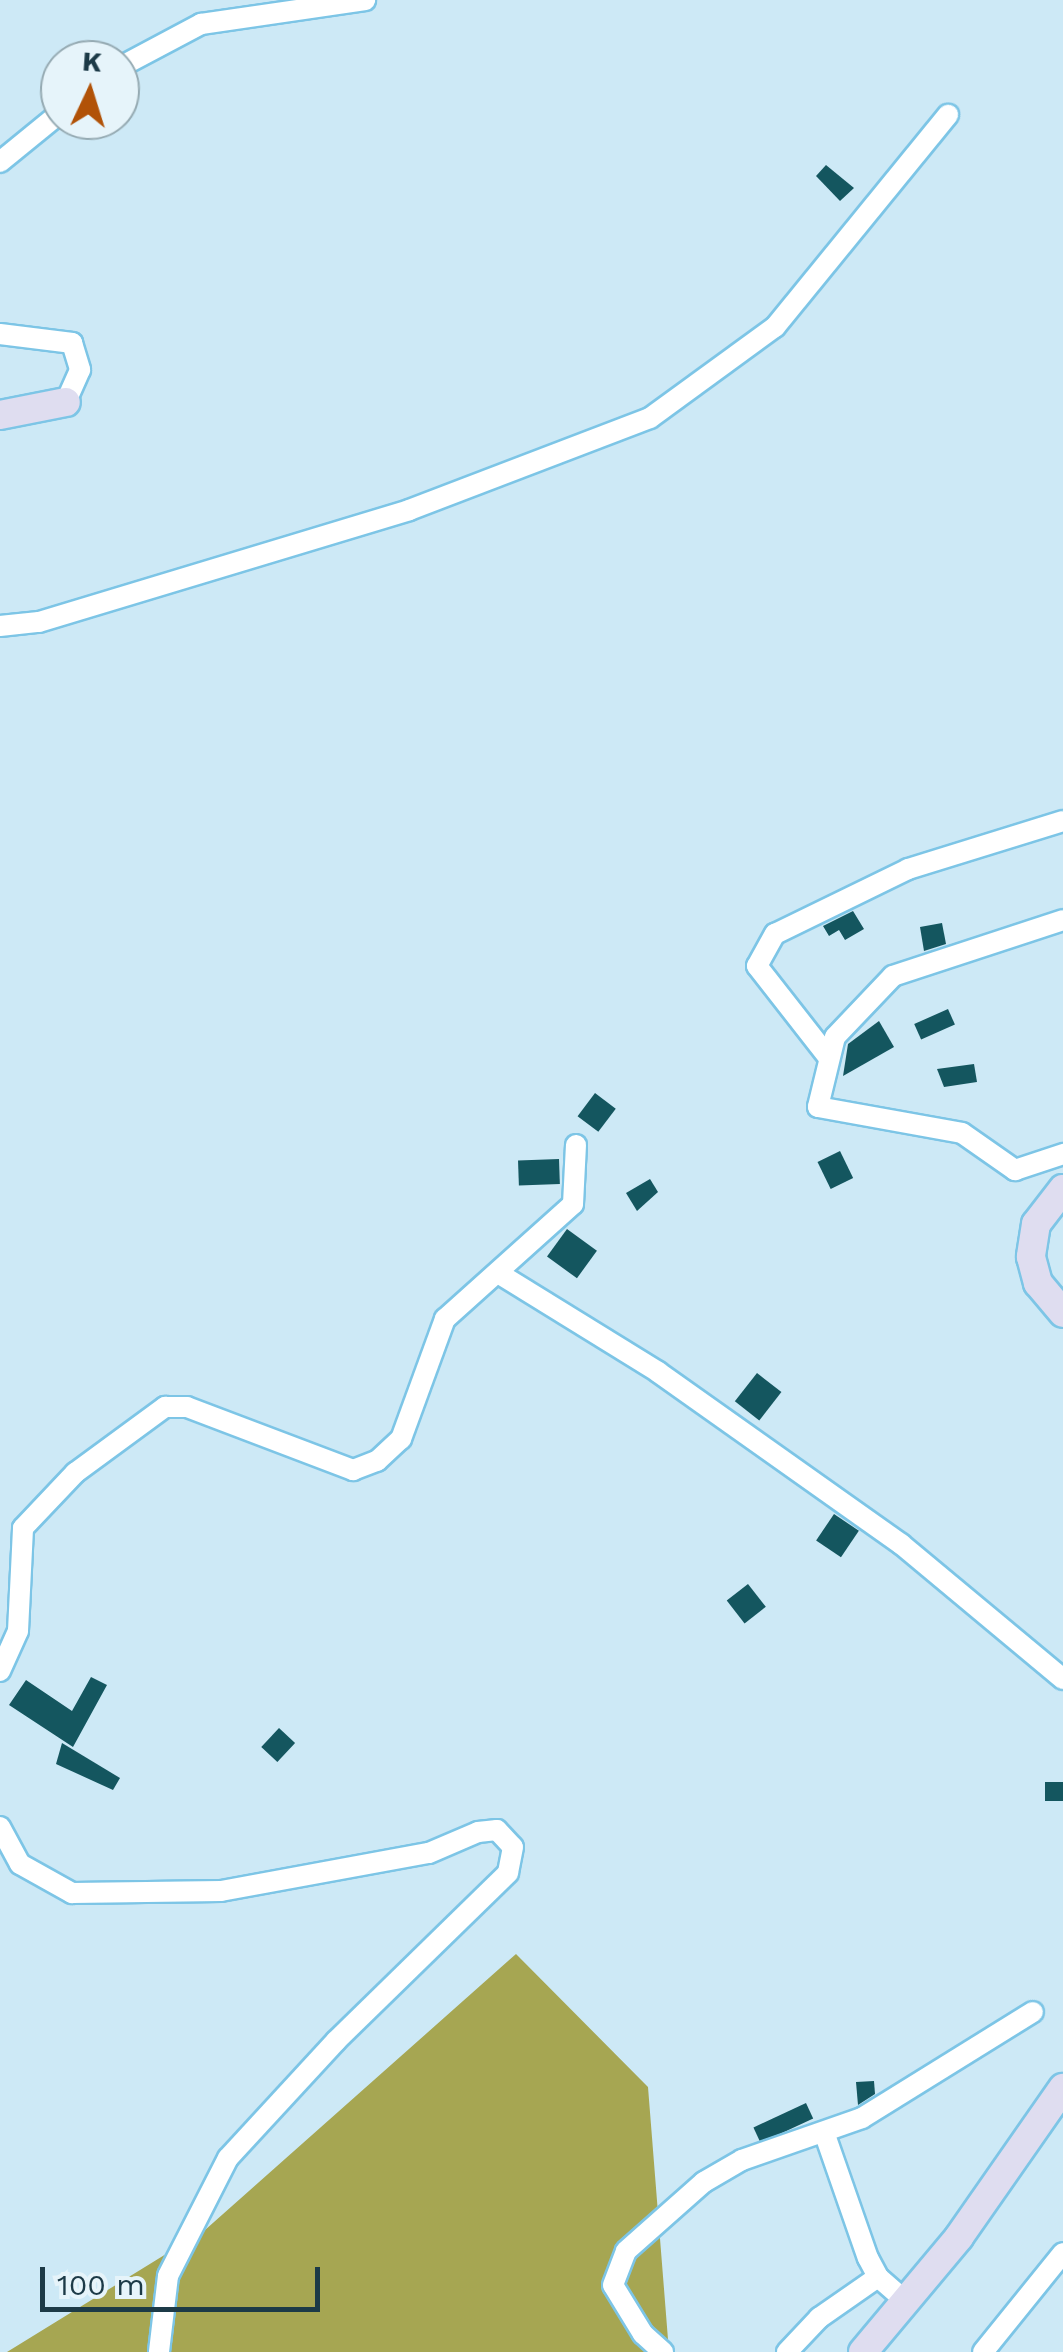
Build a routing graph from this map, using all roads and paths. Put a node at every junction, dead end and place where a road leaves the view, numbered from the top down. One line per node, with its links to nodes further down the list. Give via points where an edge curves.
1 (365, 0): 2 (street, via 202,24)
2 (140, 57)
3 (948, 115): 9 (street, via 775,326 650,418 409,510 38,622)
4 (40, 130): 5 (street)
5 (0, 162)
6 (0, 334): 7 (street, via 72,343 80,370)
7 (66, 402): 8 (main road)
8 (0, 415)
9 (0, 626)
10 (1063, 821): 12 (street, via 908,868 775,934 756,966)
11 (1063, 920): 12 (street, via 894,976 852,1013)
12 (829, 1058): 14 (street, via 818,1106 962,1133 1015,1170)
13 (576, 1145): 17 (street, via 573,1204)
14 (1063, 1154)
15 (1063, 1189): 19 (main road, via 1036,1224 1031,1257 1038,1283)
16 (1063, 1211): 18 (main road, via 1046,1248)
17 (498, 1273): 20 (street, via 446,1318 402,1439 377,1461 353,1470 187,1407 166,1407 75,1473 23,1528 18,1631); 21 (street, via 658,1372 901,1544)
18 (1063, 1287)
19 (1063, 1313)
20 (0, 1671)
21 (1063, 1679)
22 (0, 1827): 30 (street, via 20,1864 72,1894 221,1892 428,1853 496,1830 512,1847 508,1873 228,2158 168,2276)
23 (1033, 2012): 26 (street, via 862,2118)
24 (1063, 2088): 29 (main road)
25 (1063, 2116): 34 (main road)
26 (824, 2132): 28 (street); 31 (street, via 716,2175 626,2251 612,2285 643,2334)
27 (1063, 2253): 35 (street)
28 (878, 2277): 29 (street); 32 (street, via 819,2318)
29 (908, 2302): 33 (main road)
30 (159, 2352)
31 (663, 2352)
32 (787, 2352)
33 (863, 2352)
34 (884, 2352)
35 (983, 2352)

